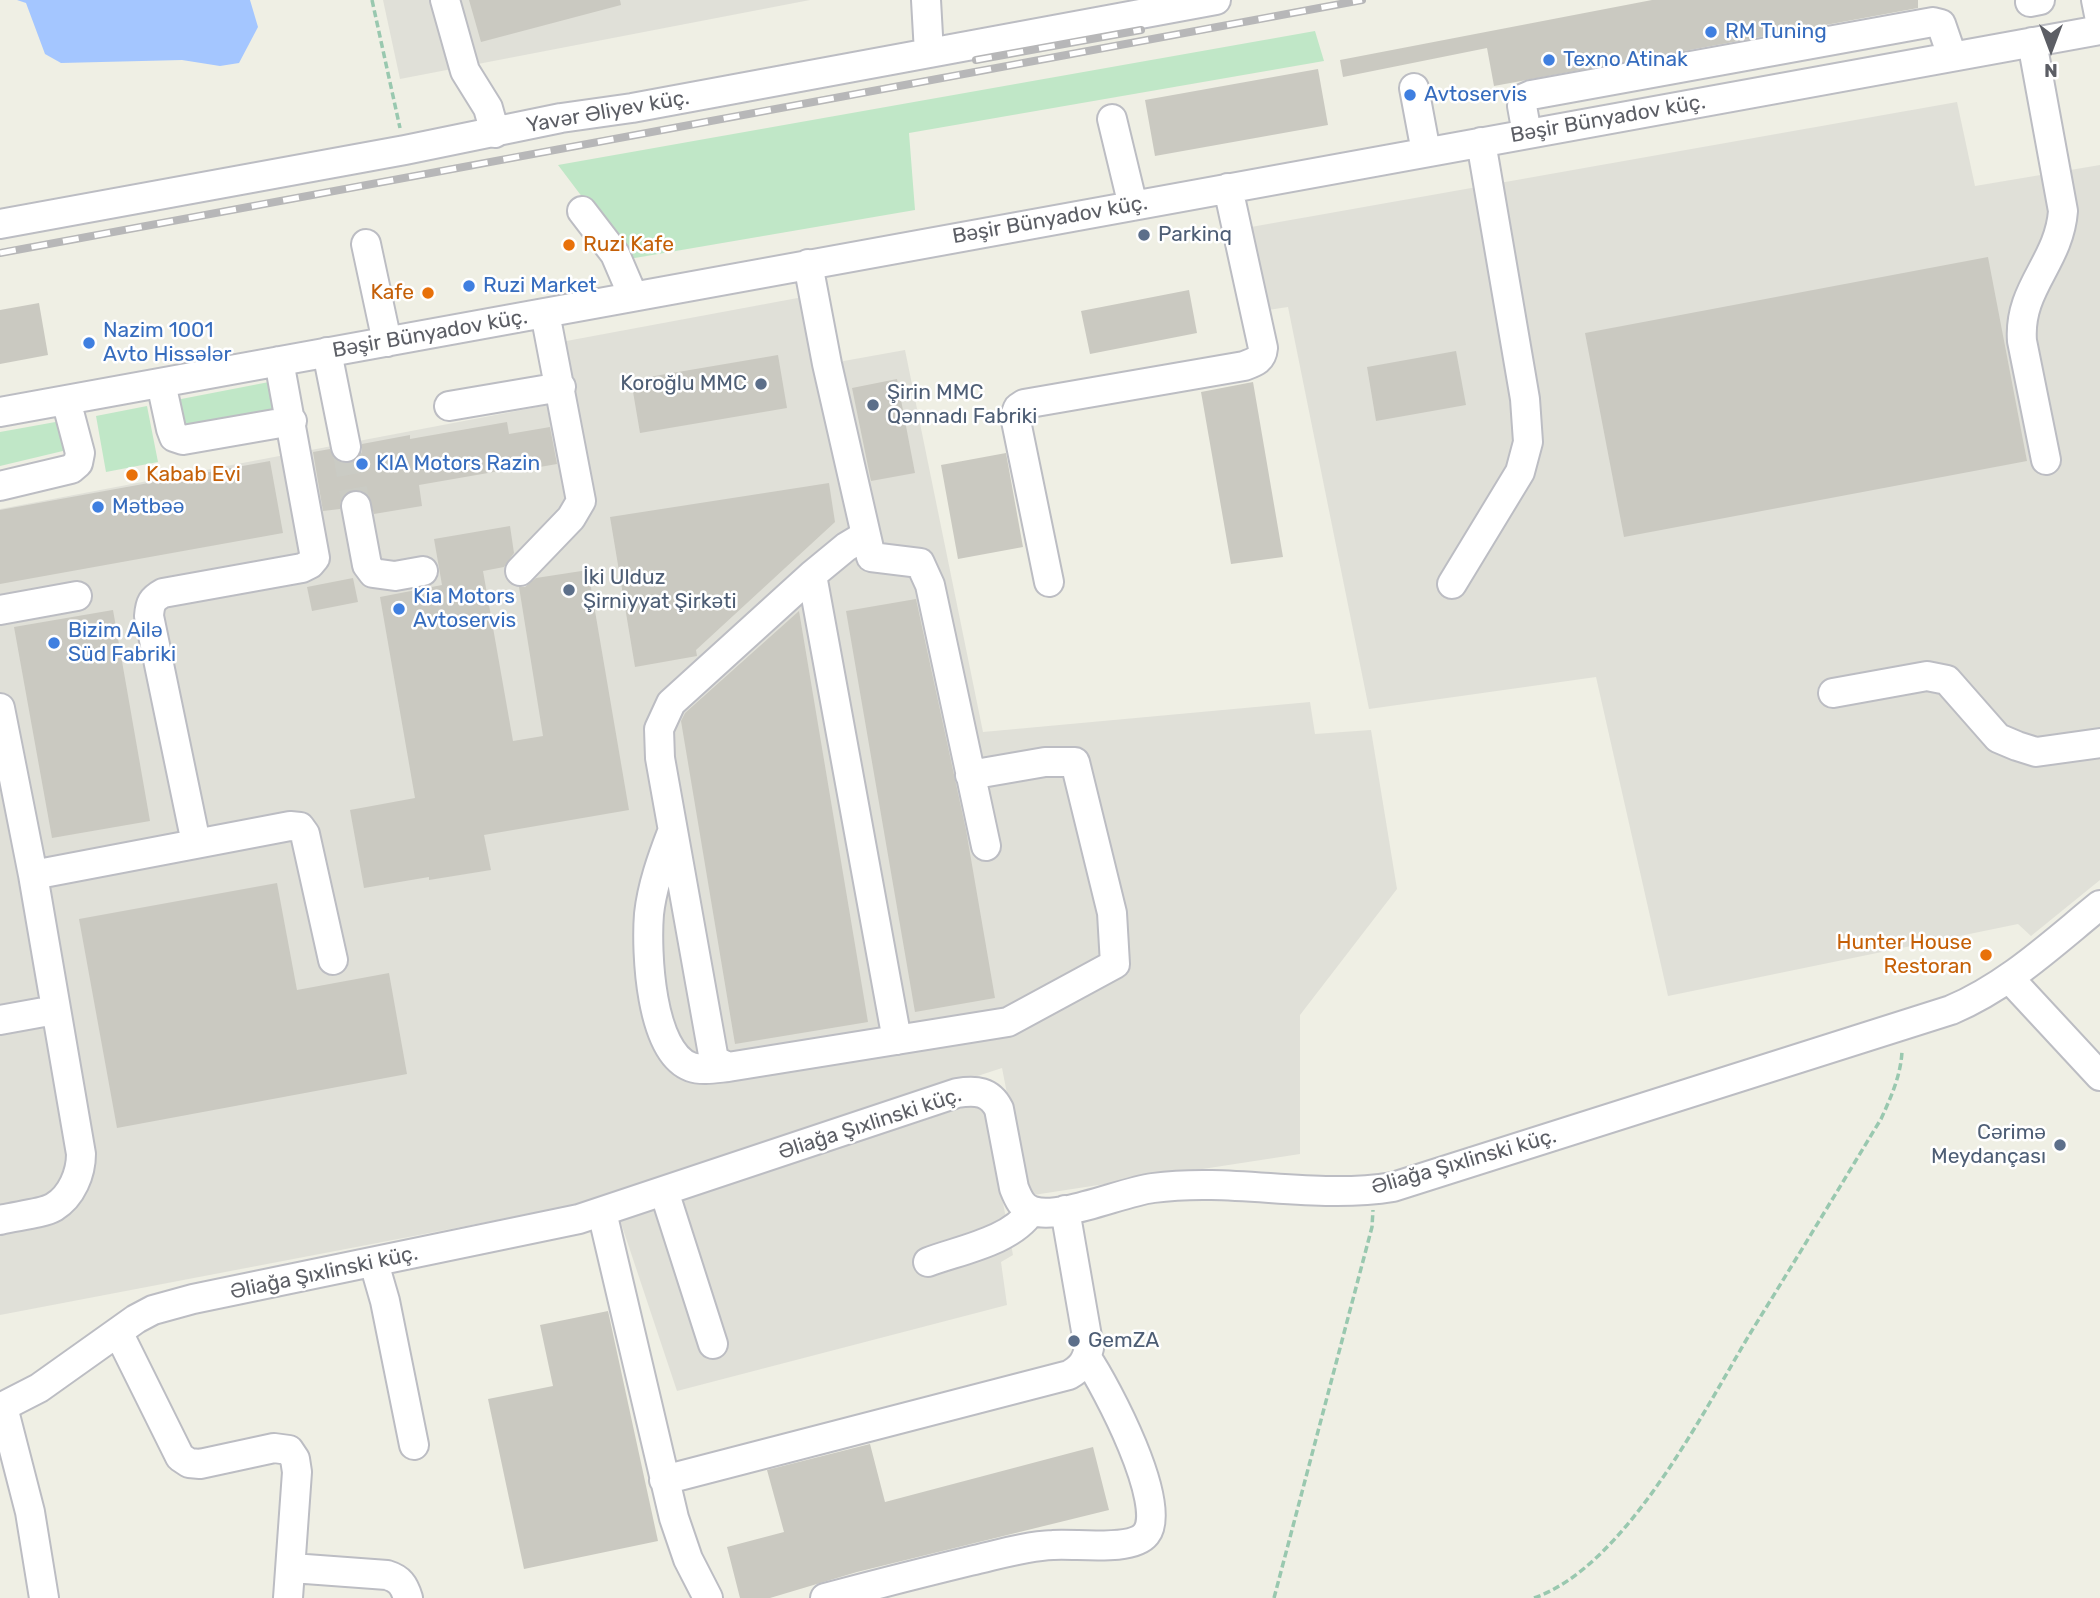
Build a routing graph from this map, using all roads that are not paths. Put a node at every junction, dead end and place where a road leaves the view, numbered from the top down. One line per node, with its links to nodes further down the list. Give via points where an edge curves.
1 (444, 0): 14 (street, via 465,71 488,108)
2 (926, 0): 8 (street)
3 (1216, 0): 8 (street, Yavər Əliyev küç.)
4 (2096, 0): 5 (street)
5 (2100, 20)
6 (2100, 30): 7 (street, Bəşir Bünyadov küç.)
7 (2032, 42): 9 (street, Bəşir Bünyadov küç.); 36 (street, via 2063,211 2062,231 2025,305 2021,323)
8 (929, 53): 14 (street, Yavər Əliyev küç.)
9 (1952, 57): 10 (street, via 1941,24 1933,23); 12 (street, Bəşir Bünyadov küç.)
10 (1689, 66): 12 (street); 15 (street, via 1531,94 1522,106)
11 (1414, 88): 17 (street)
12 (1696, 103): 15 (street, Bəşir Bünyadov küç.)
13 (1112, 119): 19 (street)
14 (495, 133): 21 (street, Yavər Əliyev küç.)
15 (1527, 134): 16 (street, Bəşir Bünyadov küç.)
16 (1481, 142): 17 (street, Bəşir Bünyadov küç.); 44 (street, via 1525,400 1528,442 1520,472)
17 (1426, 152): 18 (street, Bəşir Bünyadov küç.)
18 (1228, 188): 19 (street, Bəşir Bünyadov küç.); 43 (street, via 1263,348 1257,362 1017,408)
19 (1133, 206): 23 (street, Bəşir Bünyadov küç.)
20 (582, 211): 24 (street, via 615,254)
21 (0, 224)
22 (366, 244): 26 (street)
23 (808, 264): 24 (street, Bəşir Bünyadov küç.); 39 (street)
24 (633, 296): 25 (street, Bəşir Bünyadov küç.)
25 (545, 313): 26 (street, Bəşir Bünyadov küç.); 30 (street)
26 (387, 342): 27 (street, Bəşir Bünyadov küç.)
27 (327, 352): 28 (street, Bəşir Bünyadov küç.); 35 (street)
28 (279, 361): 29 (street, Bəşir Bünyadov küç.); 34 (street)
29 (161, 383): 31 (street, Bəşir Bünyadov küç.); 34 (street, via 174,437 183,440)
30 (561, 387): 32 (street); 41 (street, via 581,501 571,518)
31 (66, 400): 33 (street, Bəşir Bünyadov küç.); 37 (street, via 80,453 78,463 71,469)
32 (449, 406)
33 (0, 412)
34 (292, 421): 52 (street, via 315,558 310,564 163,593 150,606)
35 (346, 447)
36 (2046, 460)
37 (0, 485)
38 (356, 506): 40 (street, via 367,565 373,573 395,576)
39 (866, 535): 42 (street); 50 (street, via 871,556 920,563 930,585)
40 (423, 571)
41 (520, 571)
42 (812, 575): 51 (street, via 671,703 659,729); 60 (street)
43 (1049, 582)
44 (1452, 584)
45 (76, 596): 46 (street)
46 (0, 610)
47 (1833, 693): 49 (street, via 1927,676 1947,680 1998,738 2017,746 2036,752)
48 (0, 708): 54 (street)
49 (2100, 743)
50 (970, 775): 53 (street); 60 (street, via 1045,762 1075,762 1112,913 1115,964 1008,1022)
51 (673, 829): 61 (street, via 714,1060); 61 (street, via 649,915 656,1010 662,1032 681,1062 692,1068)
52 (195, 843): 54 (street); 56 (street, via 300,827)
53 (986, 846)
54 (33, 875): 58 (street)
55 (2100, 905): 57 (street, Əliağa Şıxlinski küç.)
56 (333, 960)
57 (2009, 978): 62 (street); 64 (street, Əliağa Şıxlinski küç., via 1972,1001 1900,1028 1412,1182 1335,1193 1181,1185)
58 (55, 1010): 59 (street); 67 (street, via 81,1170 66,1197 53,1208)
59 (0, 1020)
60 (897, 1040): 61 (street)
61 (729, 1067)
62 (2100, 1076)
63 (664, 1191): 65 (street, Əliağa Şıxlinski küç., via 971,1091 995,1100 1014,1188); 66 (street, Əliağa Şıxlinski küç.); 71 (street)
64 (1065, 1210): 65 (street, Əliağa Şıxlinski küç.); 72 (street)
65 (1031, 1211): 68 (street, via 1008,1233)
66 (602, 1212): 69 (street, Əliağa Şıxlinski küç.); 75 (street)
67 (0, 1220)
68 (928, 1262)
69 (374, 1263): 70 (street, Əliağa Şıxlinski küç., via 171,1304); 74 (street)
70 (118, 1332): 73 (street, Əliağa Şıxlinski küç., via 40,1388); 76 (street, via 180,1457 200,1464 274,1448 289,1450 297,1472)
71 (713, 1343)
72 (1087, 1358): 75 (street, via 1069,1375); 81 (street, via 1139,1459 1152,1517 1144,1537 1112,1546 1050,1545 1010,1552)
73 (1, 1408): 77 (street, via 30,1512)
74 (414, 1445)
75 (664, 1480): 80 (street, via 688,1559)
76 (292, 1568): 78 (street); 79 (street, via 387,1574 397,1578)
77 (44, 1598)
78 (288, 1598)
79 (408, 1598)
80 (708, 1598)
81 (825, 1598)

